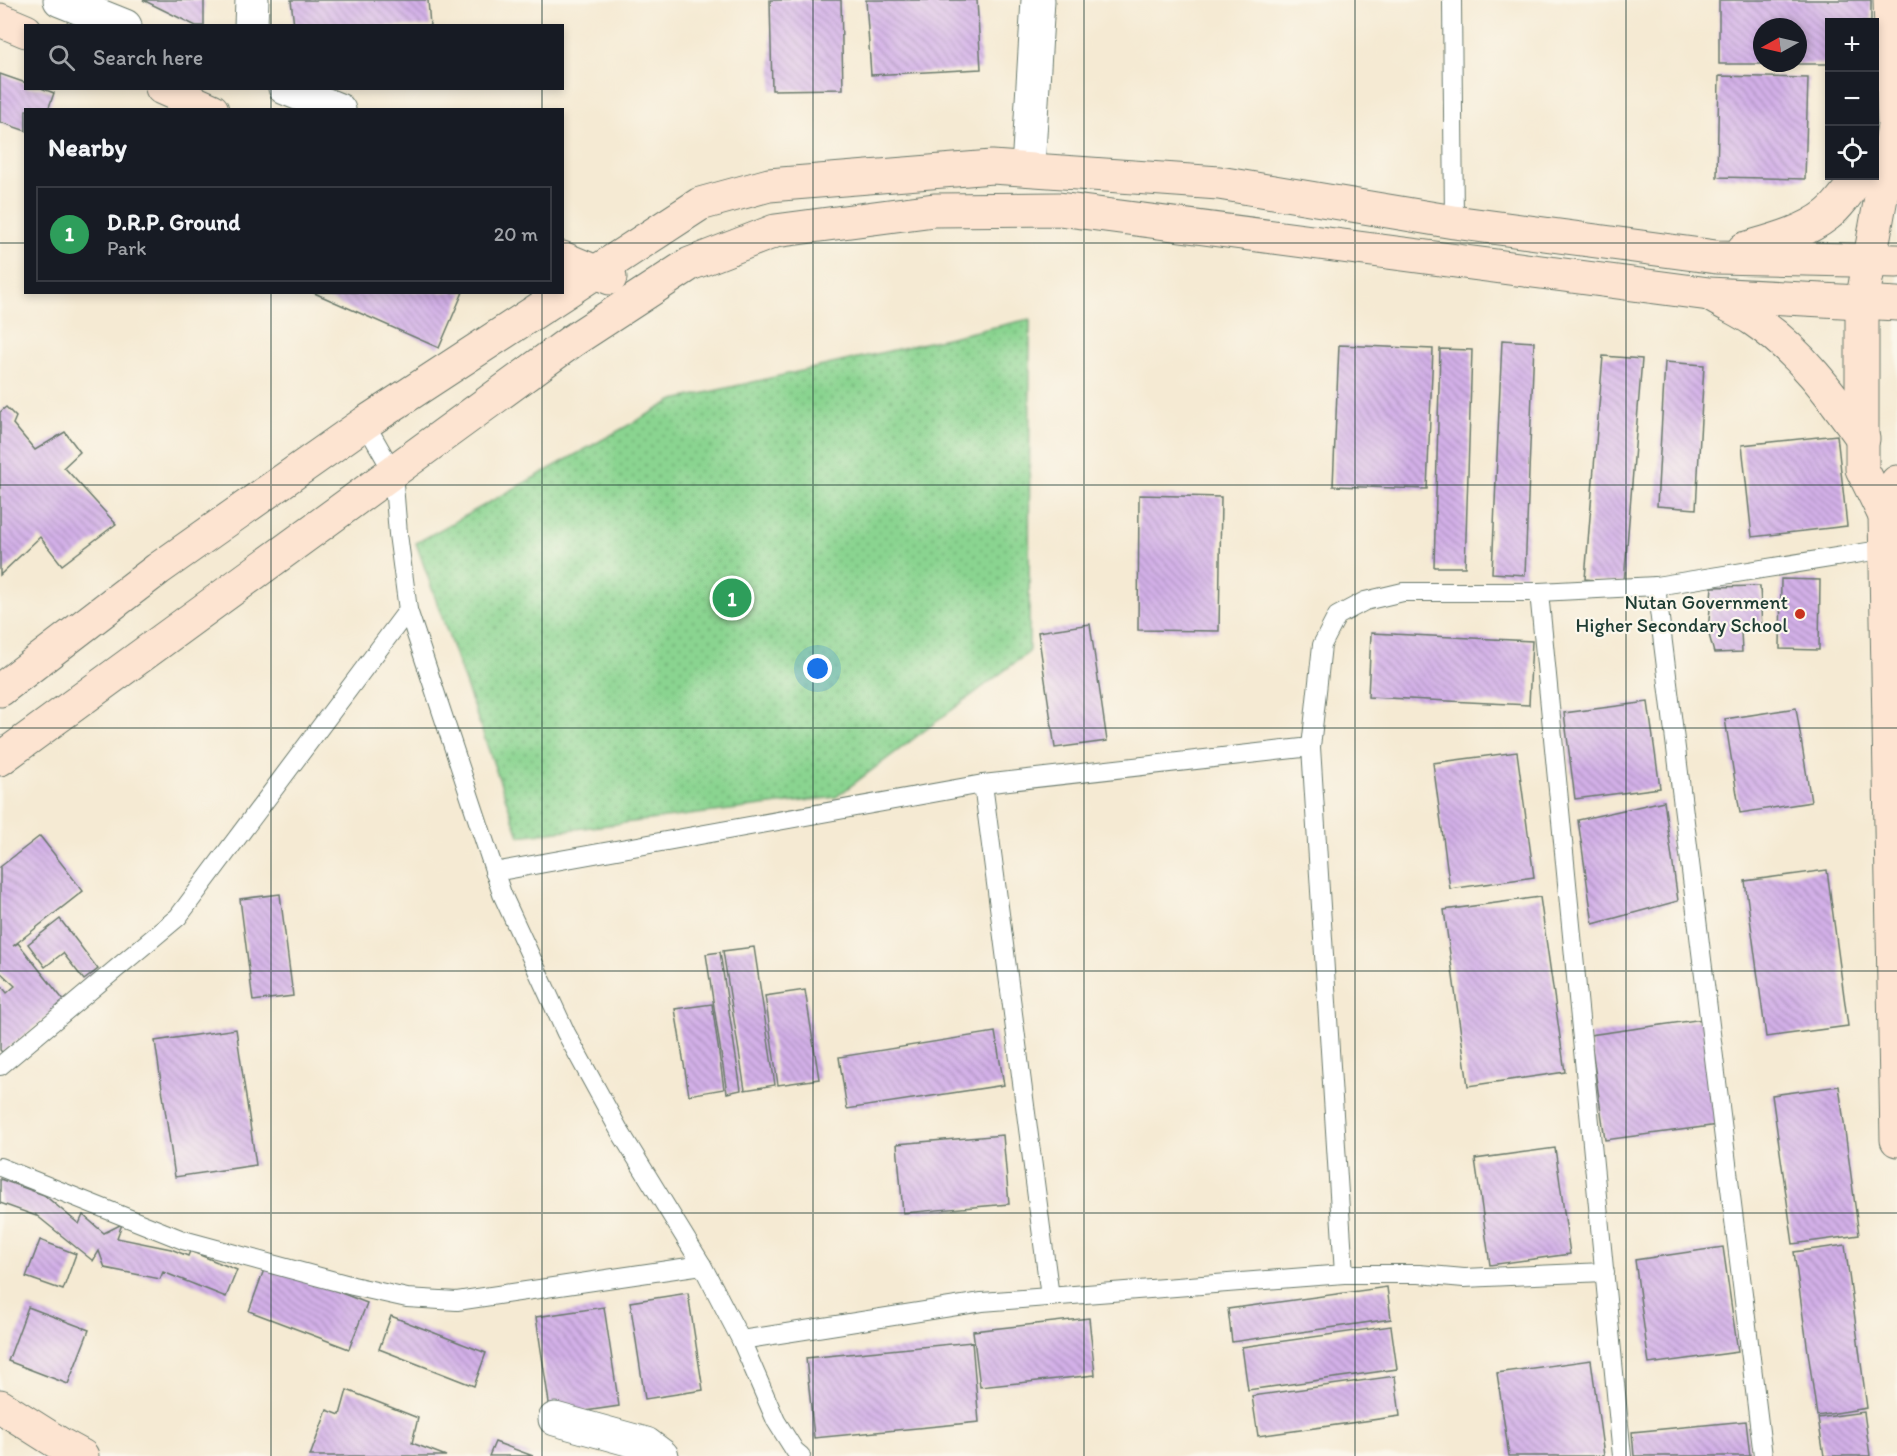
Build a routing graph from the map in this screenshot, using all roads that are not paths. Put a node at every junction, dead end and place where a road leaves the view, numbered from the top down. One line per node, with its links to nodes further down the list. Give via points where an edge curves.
1 (60, 0): 7 (street)
2 (252, 0): 8 (street)
3 (1038, 0): 16 (street)
4 (1452, 0): 18 (lane)
5 (1890, 0): 14 (main road)
6 (0, 20): 9 (main road)
7 (120, 24)
8 (251, 24)
9 (24, 30)
10 (167, 90): 12 (main road)
11 (290, 90): 13 (street)
12 (207, 108)
13 (334, 108)
14 (1893, 126): 15 (main road); 21 (main road)
15 (1879, 147)
16 (1028, 169): 18 (main road, via 1219,183); 22 (main road, via 992,166 769,185 700,204)
17 (1857, 180): 19 (main road, via 1827,215 1801,230)
18 (1454, 222): 19 (main road)
19 (1716, 257): 21 (main road)
20 (564, 259): 22 (main road)
21 (1883, 261): 27 (main road)
22 (596, 272): 23 (main road); 24 (main road)
23 (564, 293)
24 (645, 293): 26 (main road, via 690,264 775,231 934,210 1059,209); 31 (main road, via 572,341)
25 (562, 294): 29 (main road)
26 (1709, 294): 27 (main road); 30 (main road, via 1754,320 1795,354 1829,391)
27 (1862, 302): 28 (main road); 30 (main road)
28 (1897, 304)
29 (365, 423): 31 (lane); 38 (main road, via 159,569)
30 (1863, 439): 33 (main road, via 1862,469)
31 (393, 472): 37 (lane); 40 (main road)
32 (1897, 482): 33 (main road)
33 (1885, 516): 34 (main road)
34 (1886, 549): 35 (lane); 44 (main road)
35 (1656, 586): 36 (lane); 57 (lane)
36 (1539, 592): 39 (lane, via 1403,592 1365,601 1337,616 1322,645); 47 (lane)
37 (408, 610): 42 (lane); 43 (lane, via 178,917)
38 (0, 690)
39 (1311, 747): 41 (lane); 48 (lane)
40 (0, 759)
41 (983, 784): 42 (lane); 49 (lane)
42 (494, 872): 46 (lane, via 566,1034 619,1130)
43 (0, 1066)
44 (1897, 1140)
45 (0, 1167): 46 (lane, via 183,1240 407,1298 457,1301)
46 (702, 1265): 50 (lane)
47 (1605, 1272): 48 (lane, via 1464,1278); 56 (lane)
48 (1344, 1274): 49 (lane)
49 (1050, 1297): 50 (lane, via 982,1302)
50 (741, 1340): 55 (lane, via 777,1421)
51 (0, 1406): 53 (main road)
52 (555, 1419): 54 (street, via 646,1444)
53 (82, 1456)
54 (662, 1456)
55 (801, 1456)
56 (1622, 1456)
57 (1763, 1456)

